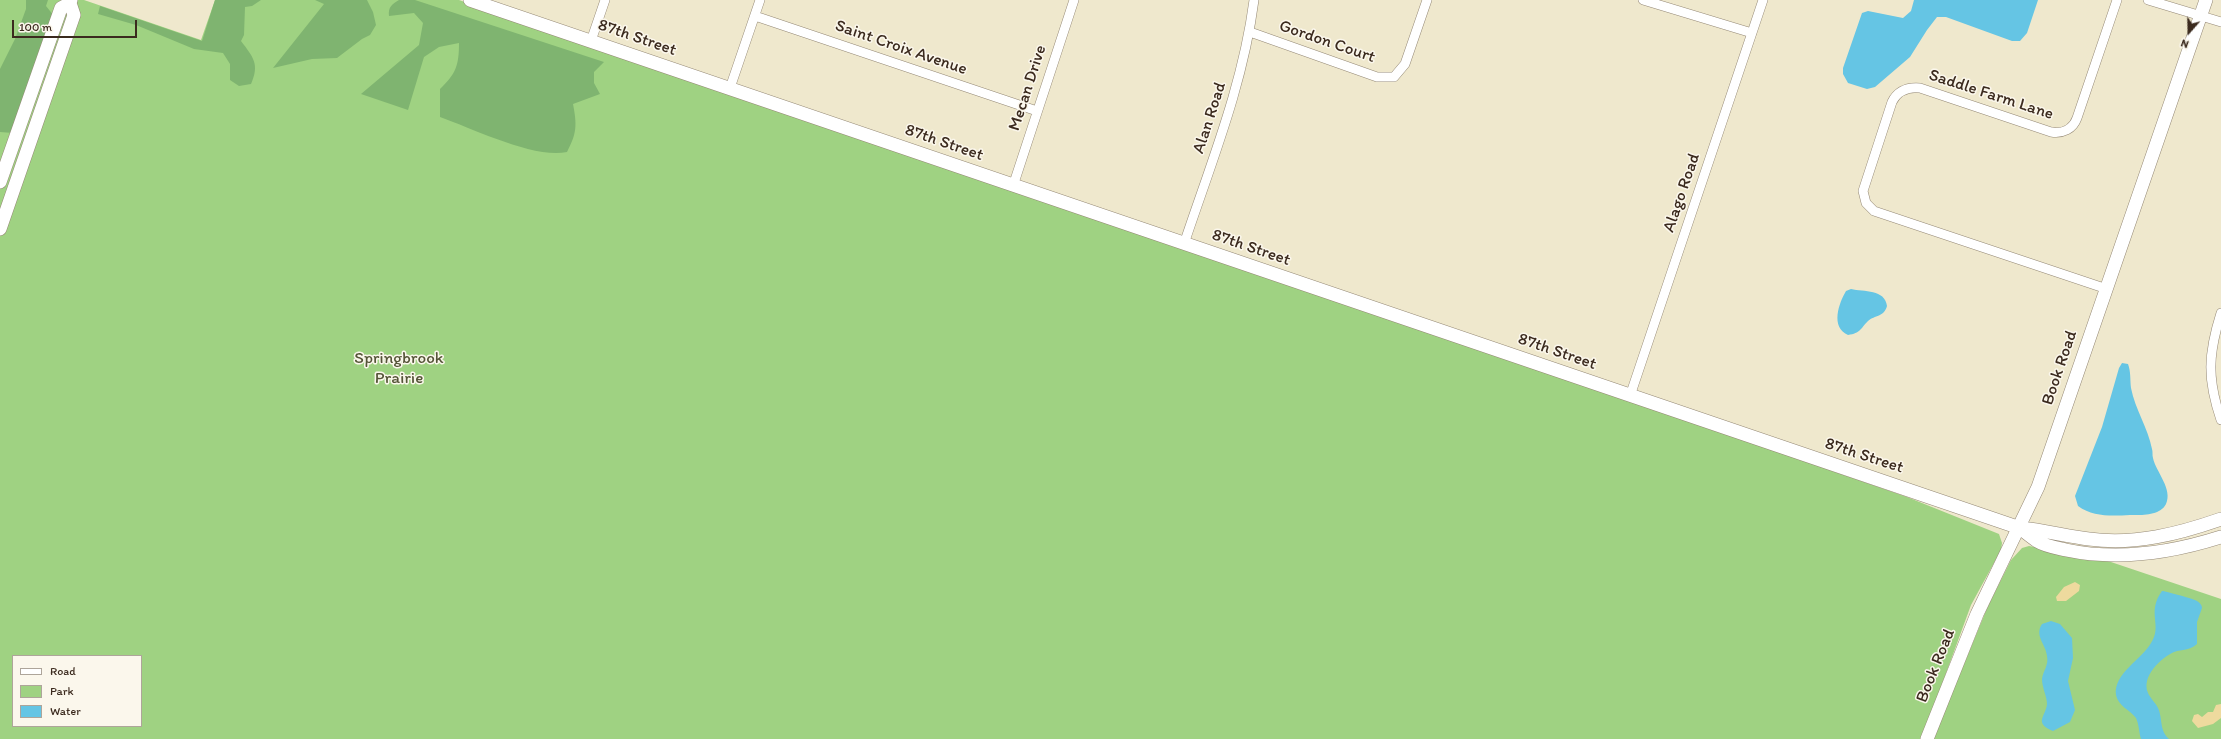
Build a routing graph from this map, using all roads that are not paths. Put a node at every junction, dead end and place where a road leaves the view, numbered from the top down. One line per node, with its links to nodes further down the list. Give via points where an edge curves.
1 (470, 0): 19 (street, 87th Street)
2 (604, 0): 19 (street)
3 (760, 0): 14 (street)
4 (1064, 0): 13 (street)
5 (1254, 0): 17 (street, Alan Road)
6 (1427, 0): 17 (street, Gordon Court, via 1405,64 1394,77 1377,77)
7 (1643, 0): 18 (street)
8 (1763, 0): 18 (street, Alago Road)
9 (2117, 0): 26 (street, Saddle Farm Lane, via 2077,118 2070,129 2061,133 2051,132 1920,88 1905,89 1892,102 1863,191 1866,203 1874,211)
10 (2148, 0): 15 (street)
11 (2206, 0): 15 (street, Book Road)
12 (71, 2): 22 (street, via 61,8); 24 (street, via 74,15)
13 (1074, 2): 21 (street, Mecan Drive)
14 (755, 16): 20 (street); 21 (street, Saint Croix Avenue)
15 (2200, 17): 16 (street); 26 (street, Book Road)
16 (2221, 22)
17 (1250, 32): 25 (street, Alan Road, via 1236,90)
18 (1752, 33): 28 (street, Alago Road)
19 (591, 41): 20 (street, 87th Street)
20 (730, 88): 23 (street, 87th Street)
21 (1037, 111): 23 (street, Mecan Drive)
22 (0, 182)
23 (1013, 186): 25 (street, 87th Street)
24 (0, 229)
25 (1184, 244): 28 (street, 87th Street)
26 (2107, 289): 31 (street, Book Road, via 2038,487)
27 (2221, 313): 29 (street, via 2211,349 2210,371 2214,398)
28 (1630, 396): 31 (street, 87th Street)
29 (2221, 420)
30 (2221, 519): 31 (street, 87th Street, via 2169,535 2129,540 2091,539)
31 (2020, 528): 32 (street, 87th Street, via 2038,542 2053,547 2101,554 2155,553 2181,549); 33 (street, Book Road, via 1975,620)
32 (2221, 537)
33 (1926, 739)

